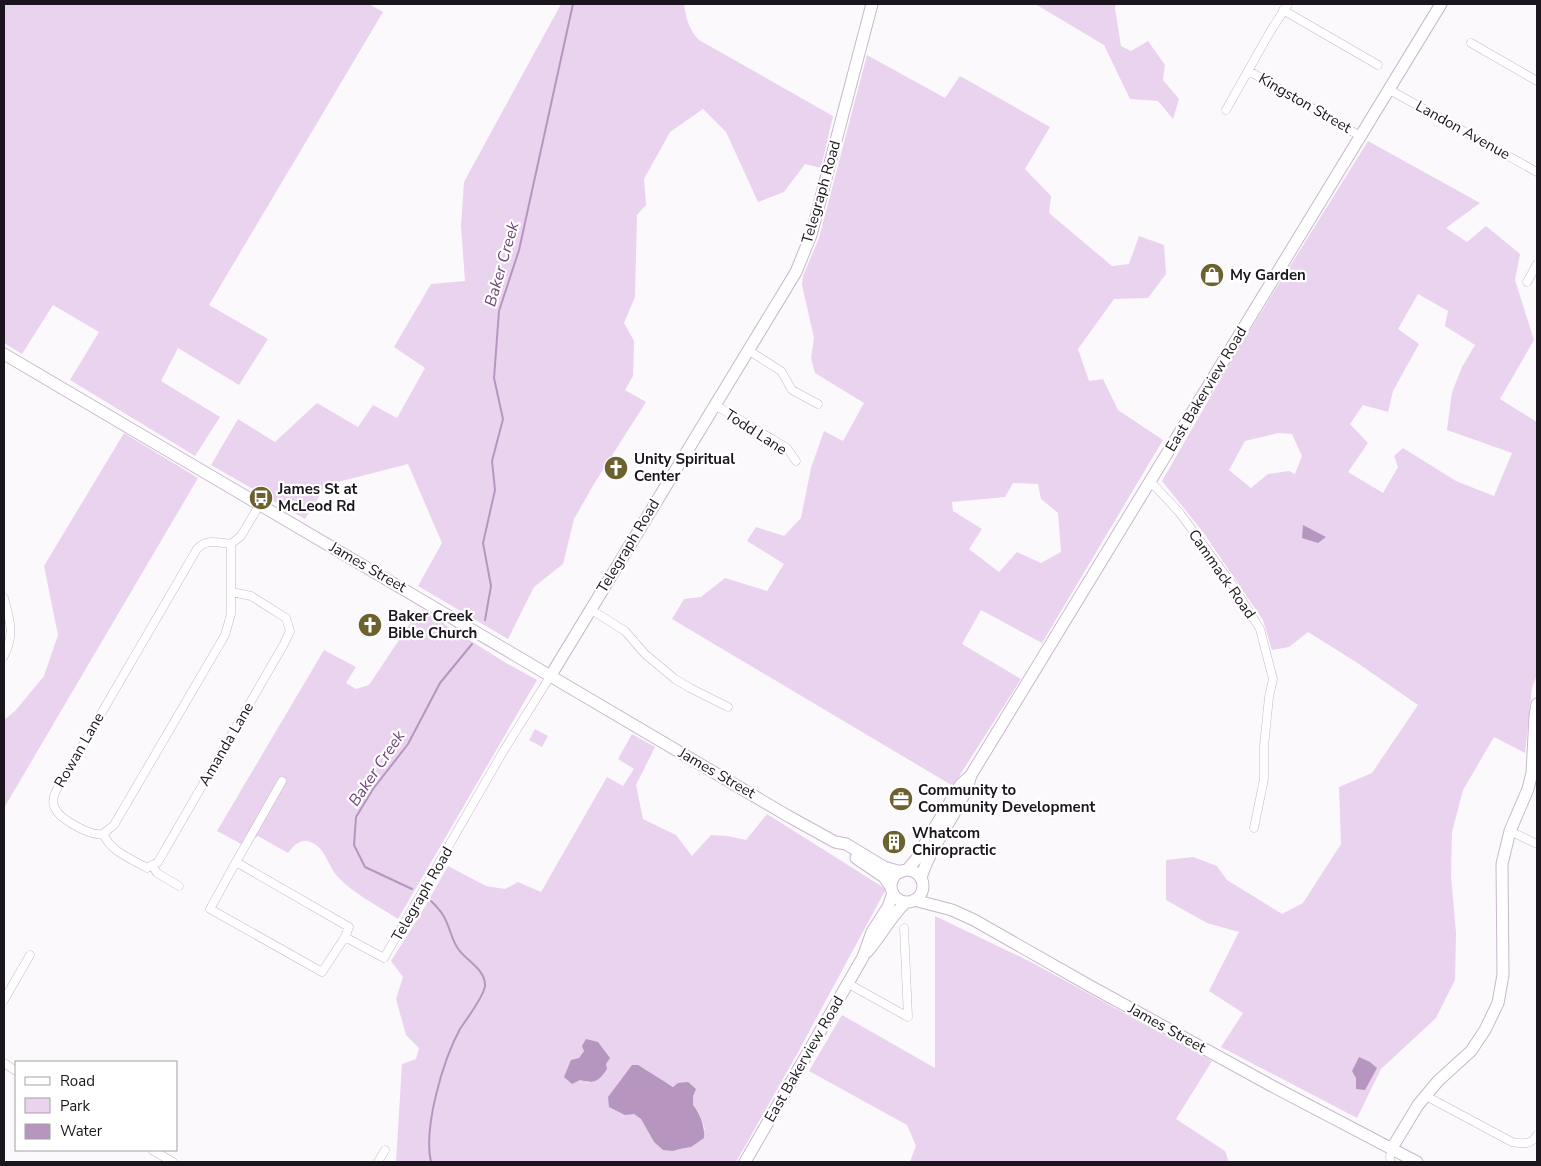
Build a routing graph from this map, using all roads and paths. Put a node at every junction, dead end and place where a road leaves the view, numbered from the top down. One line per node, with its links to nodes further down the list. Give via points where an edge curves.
1 (872, 4): 14 (main road, Telegraph Road, via 811,234 796,272)
2 (1441, 4): 8 (main road, East Bakerview Road)
3 (1286, 7): 5 (street); 6 (street)
4 (1471, 43): 7 (street)
5 (1378, 65)
6 (1249, 71): 9 (street); 10 (street, Kingston Street)
7 (1537, 81)
8 (1388, 89): 10 (main road, East Bakerview Road); 11 (street, Landon Avenue)
9 (1226, 110)
10 (1360, 136): 19 (main road, East Bakerview Road)
11 (1537, 172)
12 (1537, 264): 13 (street)
13 (1527, 282)
14 (748, 350): 16 (street, via 781,371 792,390); 17 (main road, Telegraph Road)
15 (4, 354): 20 (main road, James Street)
16 (818, 404)
17 (715, 405): 18 (street, Todd Lane, via 787,448); 24 (main road, Telegraph Road)
18 (796, 461)
19 (1150, 481): 29 (main road, East Bakerview Road); 31 (street, Cammack Road, via 1179,512 1234,587 1260,629 1273,679 1268,697 1264,779)
20 (260, 504): 21 (street, via 241,536); 26 (main road, James Street)
21 (231, 544): 22 (street); 33 (street, Rowan Lane, via 209,542 196,549 56,791 54,804 60,815 88,832)
22 (232, 592): 33 (street, via 231,614 225,635 114,825); 37 (street, Amanda Lane, via 251,596 286,618 290,631 158,862)
23 (4, 598): 25 (street, via 12,632)
24 (590, 609): 26 (main road, Telegraph Road); 28 (street, via 626,631 652,660 675,679)
25 (4, 656)
26 (551, 675): 34 (main road, James Street); 45 (street, Telegraph Road, via 384,958)
27 (1537, 704): 32 (main road, via 1532,773)
28 (728, 707)
29 (971, 775): 38 (main road, East Bakerview Road, via 961,784 919,856); 39 (main road, East Bakerview Road, via 967,790 927,859)
30 (282, 781): 36 (street)
31 (1254, 828)
32 (1510, 831): 35 (street); 52 (main road, via 1502,864 1503,975 1498,1003 1471,1051)
33 (104, 835): 37 (street, via 114,849 147,868)
34 (835, 842): 38 (main road, James Street, via 846,844 884,867); 41 (main road, James Street, via 884,877)
35 (1537, 844)
36 (236, 862): 45 (street, via 349,927); 45 (street, via 210,908 322,972)
37 (152, 865): 40 (street, via 157,873)
38 (904, 871): 39 (main road, via 914,872); 41 (main road, via 895,876)
39 (922, 883): 42 (main road, via 920,896); 43 (main road, via 932,897)
40 (179, 886)
41 (892, 890): 42 (main road, via 897,899); 47 (main road, East Bakerview Road, via 888,907 872,932)
42 (910, 901): 43 (main road, James Street); 47 (main road, East Bakerview Road, via 896,912)
43 (952, 910): 54 (main road, James Street)
44 (904, 928): 48 (street, via 908,1017)
45 (345, 937)
46 (30, 955): 49 (street)
47 (863, 957): 48 (main road, East Bakerview Road)
48 (848, 983): 59 (main road, East Bakerview Road)
49 (4, 1000)
50 (4, 1063): 51 (street)
51 (15, 1069)
52 (1426, 1096): 53 (street, via 1512,1142 1529,1143); 54 (main road)
53 (1537, 1135)
54 (1392, 1148): 60 (street); 61 (main road, James Street)
55 (385, 1150): 58 (street)
56 (154, 1151): 57 (street)
57 (173, 1162)
58 (378, 1162)
59 (745, 1162)
60 (1391, 1162)
61 (1418, 1162)

